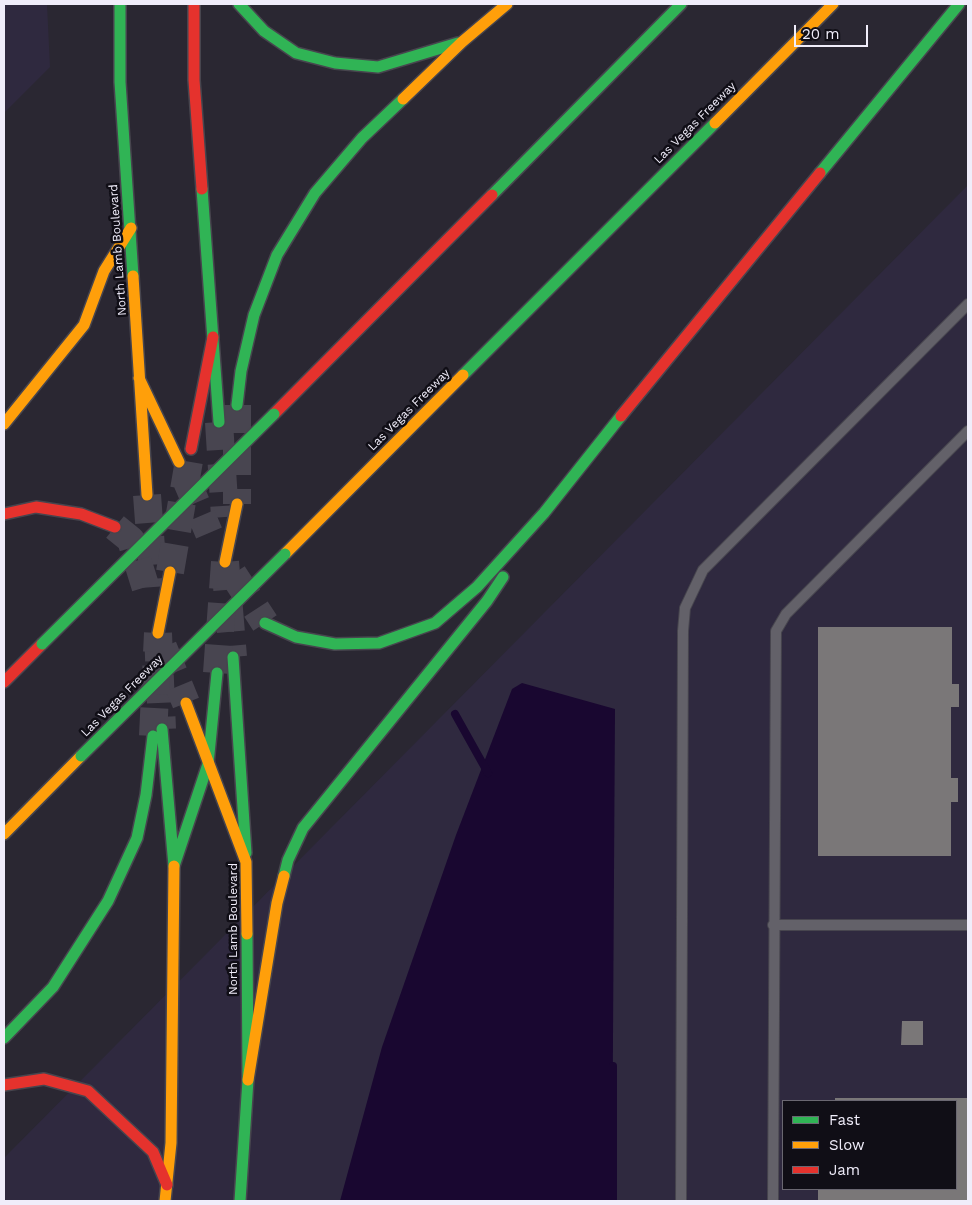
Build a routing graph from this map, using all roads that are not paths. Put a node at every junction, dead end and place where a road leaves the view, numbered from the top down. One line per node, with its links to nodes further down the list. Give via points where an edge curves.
1 (120, 4): 9 (main road, North Lamb Boulevard, via 120,82)
2 (194, 4): 11 (main road, via 194,80)
3 (239, 4): 8 (main road, via 264,32 296,53 335,63 378,67)
4 (506, 4): 8 (main road)
5 (681, 4): 34 (main road, bridge)
6 (833, 4): 37 (main road, Las Vegas Freeway, bridge)
7 (959, 4): 21 (main road, via 644,386)
8 (462, 42): 13 (main road, via 362,138 316,193 277,255 254,315)
9 (131, 228): 12 (main road, North Lamb Boulevard); 15 (main road, via 104,271 84,325)
10 (968, 304): 48 (lane, via 703,570 685,608)
11 (213, 337): 14 (main road); 17 (main road)
12 (140, 378): 18 (main road); 19 (main road, North Lamb Boulevard)
13 (237, 405)
14 (219, 422)
15 (4, 424)
16 (968, 431): 41 (lane, via 779,623 776,631)
17 (191, 449)
18 (179, 462)
19 (148, 495)
20 (237, 504): 26 (main road)
21 (544, 513): 30 (main road, via 477,587 435,623 379,643 335,644 296,637); 43 (main road, via 488,601 303,828 288,860 277,903)
22 (4, 514): 24 (main road, via 36,506 81,514)
23 (225, 517): 26 (main road)
24 (115, 527)
25 (217, 548): 26 (main road)
26 (225, 562)
27 (170, 572): 31 (main road)
28 (154, 587): 31 (main road)
29 (150, 604): 31 (main road)
30 (265, 623)
31 (158, 633)
32 (233, 657): 38 (main road, North Lamb Boulevard)
33 (217, 674): 36 (main road)
34 (4, 682)
35 (186, 703): 36 (main road)
36 (208, 764): 38 (main road); 39 (main road)
37 (4, 834)
38 (246, 862): 43 (main road, North Lamb Boulevard)
39 (174, 866): 42 (main road, via 158,732 137,838 108,901 53,986); 45 (main road, via 171,1143)
40 (968, 924): 41 (lane)
41 (773, 925): 49 (lane)
42 (4, 1038)
43 (248, 1080): 47 (main road, North Lamb Boulevard)
44 (4, 1085): 45 (main road, via 44,1079 88,1091 153,1152)
45 (167, 1185): 46 (main road)
46 (166, 1201)
47 (240, 1201)
48 (682, 1201)
49 (772, 1201)

